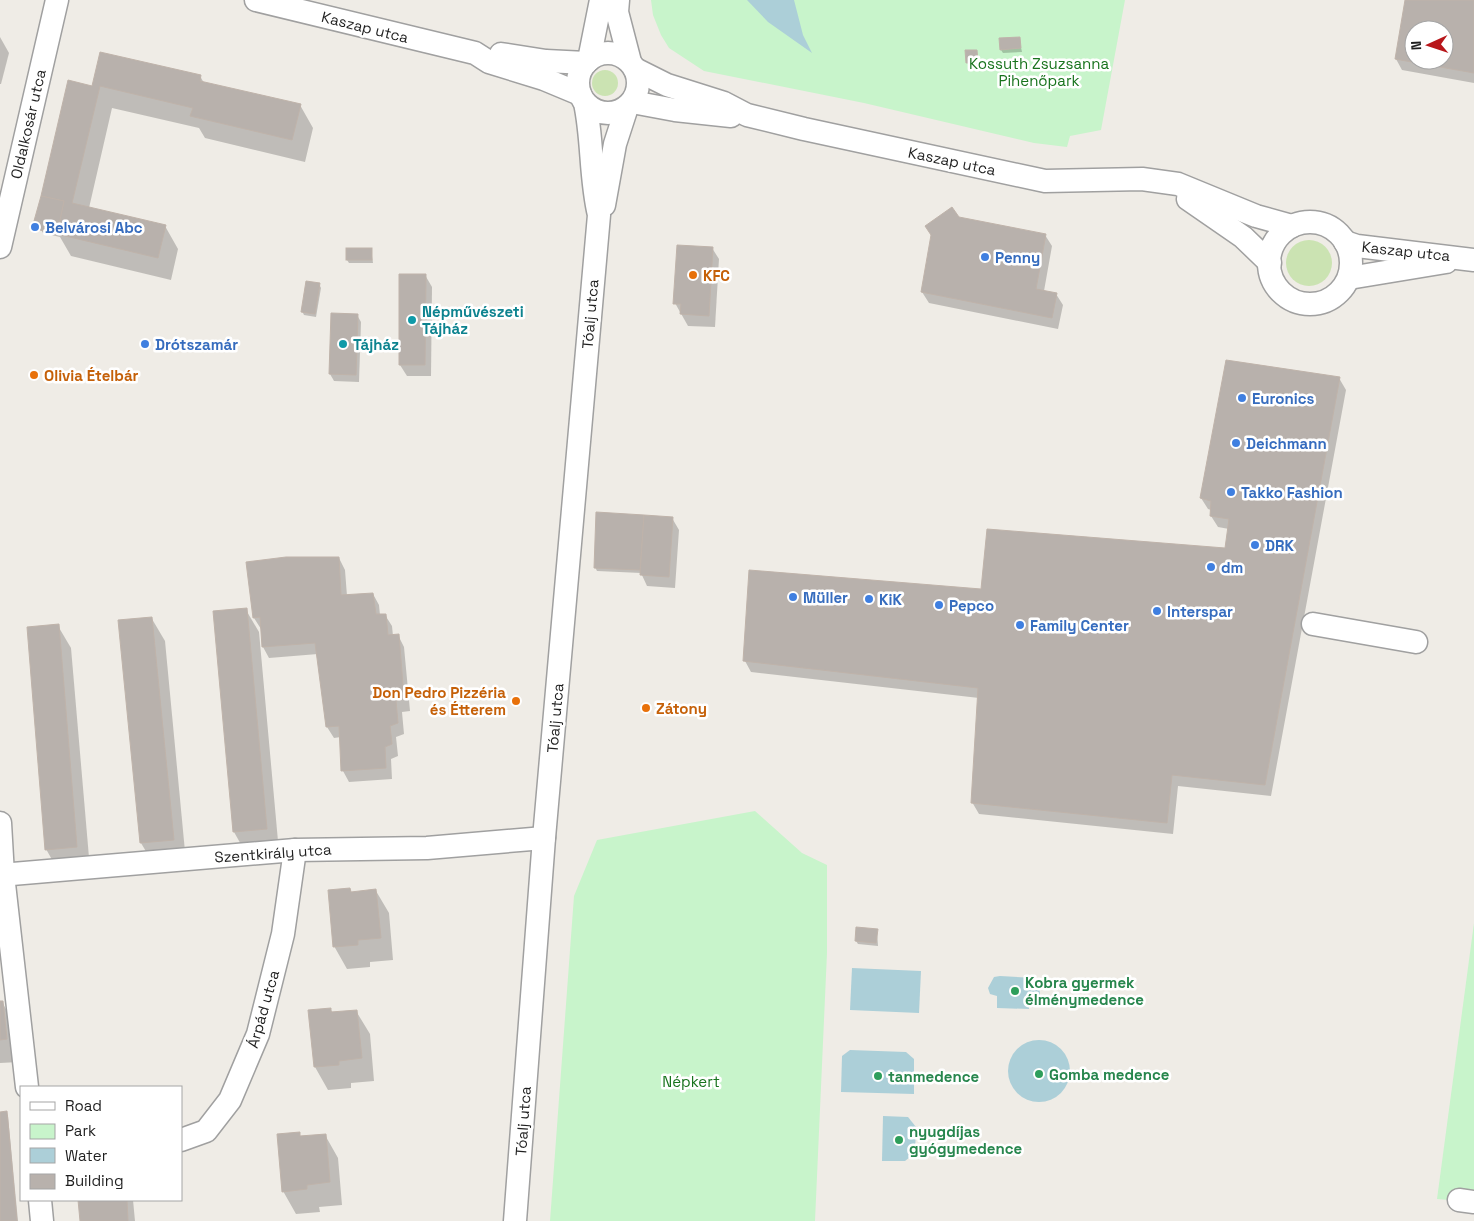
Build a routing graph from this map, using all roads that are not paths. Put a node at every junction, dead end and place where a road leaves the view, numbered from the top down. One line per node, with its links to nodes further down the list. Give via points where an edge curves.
1 (57, 0): 15 (street, Oldalkosár utca)
2 (256, 0): 5 (street, Kaszap utca)
3 (601, 0): 6 (street)
4 (618, 0): 7 (street, via 617,12)
5 (475, 53): 6 (street, Kaszap utca); 8 (street, Kaszap utca, via 490,62 544,80)
6 (588, 62): 7 (street, via 606,53 623,56); 8 (street, via 579,76)
7 (632, 65): 9 (street, via 638,86); 10 (street, Kaszap utca, via 667,85 724,103)
8 (583, 98): 9 (street, via 592,109 610,114); 12 (street, Tóalj utca, via 591,131 595,200)
9 (630, 105): 10 (street, Kaszap utca, via 721,116); 12 (street, Tóalj utca, via 615,144 605,201)
10 (747, 115): 11 (street, Kaszap utca, via 1045,181 1124,178)
11 (1160, 182): 13 (street, Kaszap utca, via 1178,184 1256,216); 17 (street, Kaszap utca, via 1243,238)
12 (599, 215): 22 (street, Tóalj utca)
13 (1292, 226): 14 (street, via 1307,222 1322,224 1335,230); 17 (street, via 1276,241)
14 (1345, 242): 16 (street, Kaszap utca); 18 (street, via 1351,256)
15 (0, 247)
16 (1470, 259): 18 (street, Kaszap utca)
17 (1270, 263): 18 (street, via 1275,284 1285,296 1299,303 1328,300)
18 (1349, 278)
19 (1313, 624): 20 (street)
20 (1416, 642)
21 (0, 823): 24 (street)
22 (544, 838): 23 (street, Szentkirály utca, via 427,848); 29 (street, Tóalj utca)
23 (295, 850): 24 (street, Szentkirály utca); 26 (street, Árpád utca, via 283,934 258,1034 230,1100 206,1131)
24 (2, 875): 25 (street)
25 (27, 1086)
26 (182, 1140)
27 (40, 1201): 28 (street)
28 (42, 1221)
29 (515, 1221)

